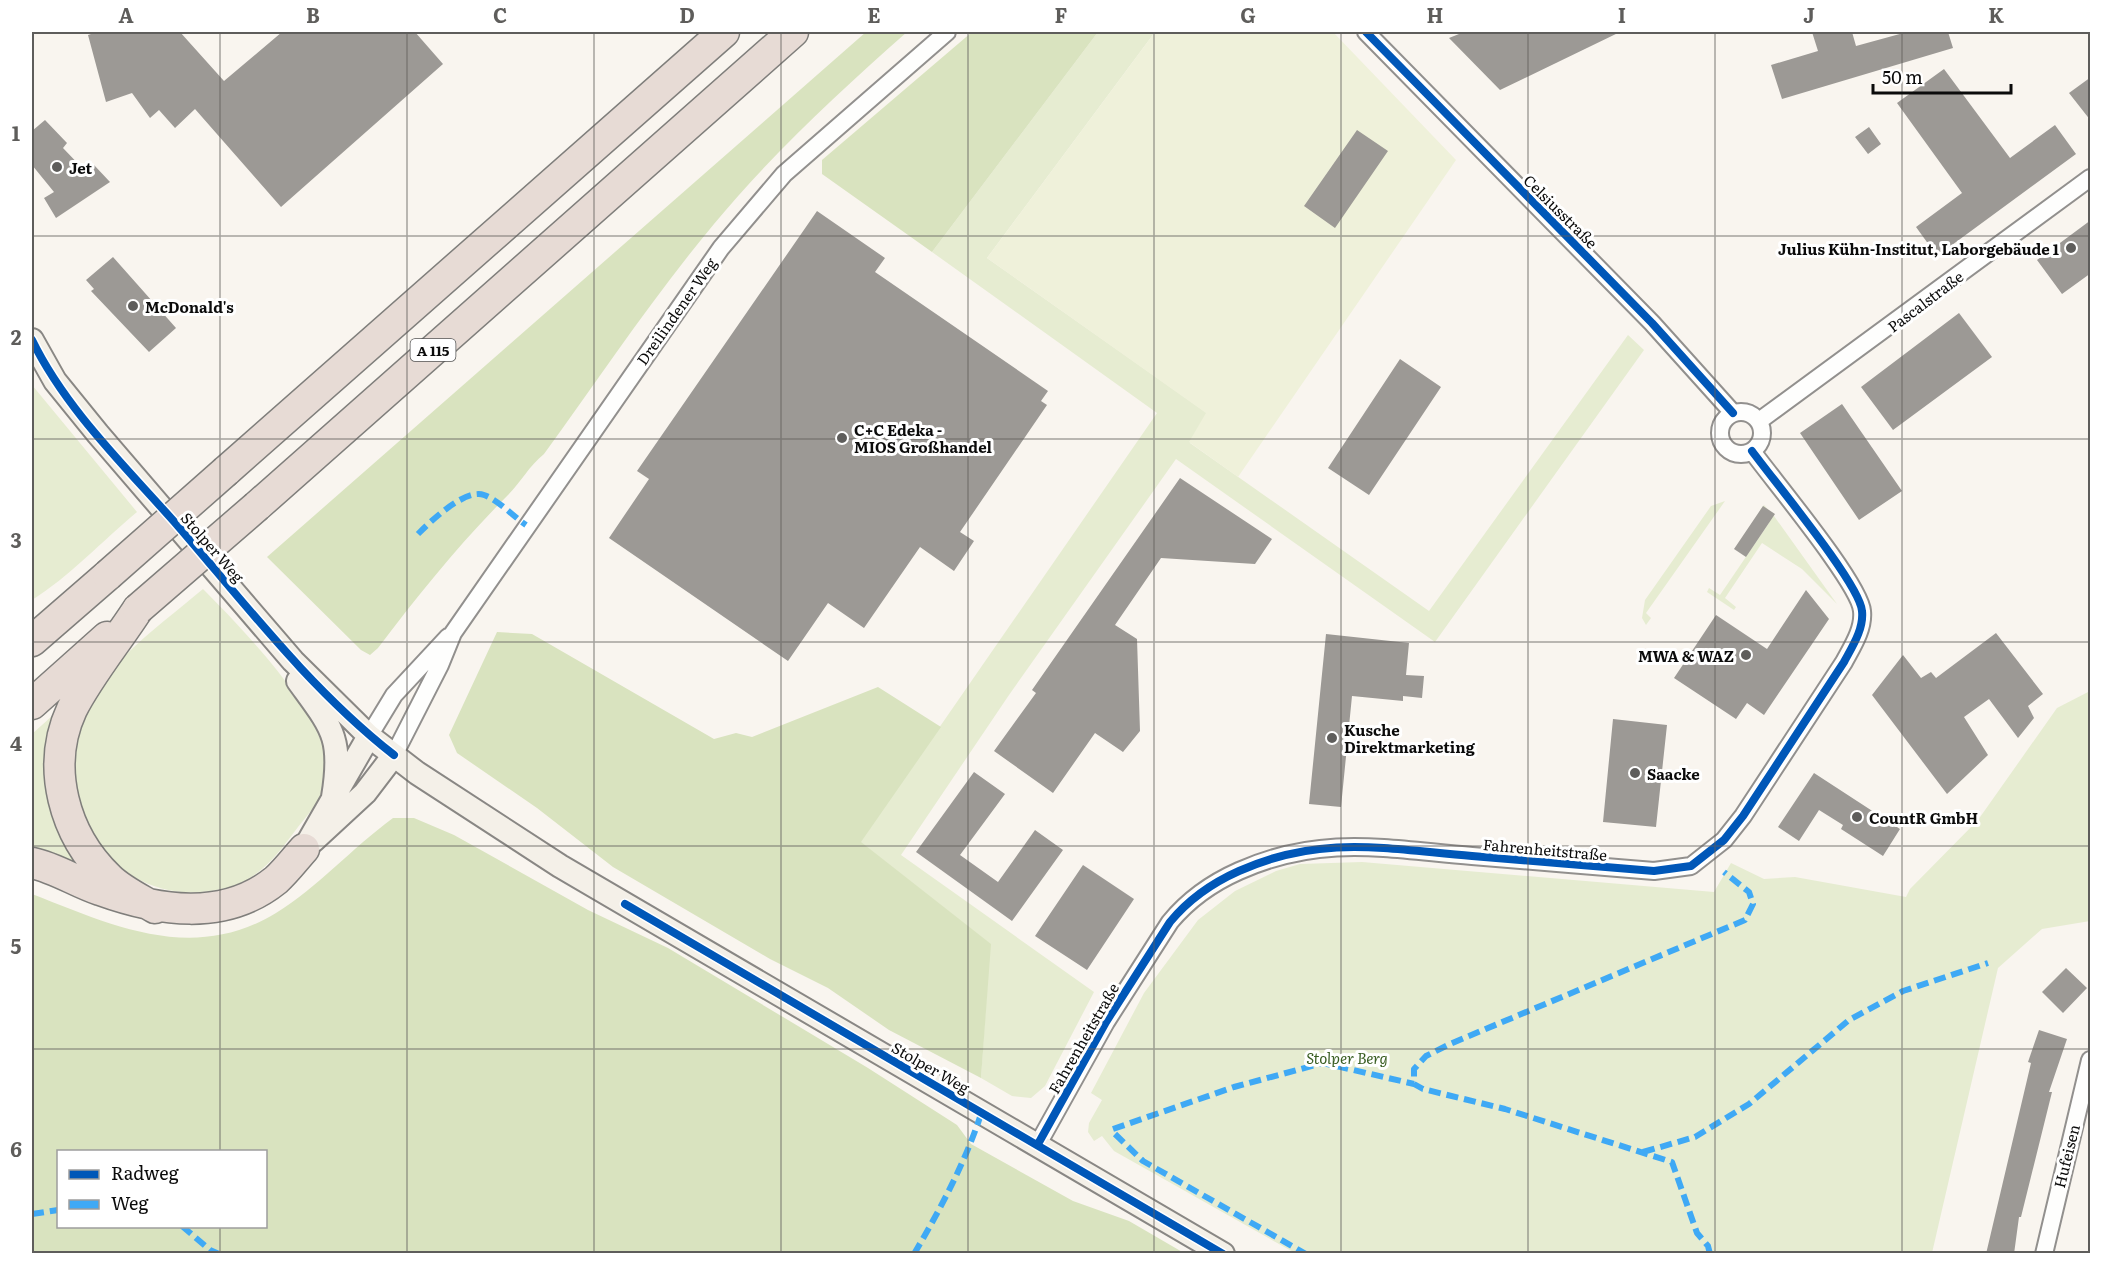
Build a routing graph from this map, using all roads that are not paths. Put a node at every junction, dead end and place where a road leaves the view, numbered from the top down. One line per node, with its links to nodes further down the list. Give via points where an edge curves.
1 (724, 32): 10 (highway, bridge)
2 (793, 32): 11 (highway, A 115, bridge)
3 (947, 32): 13 (street, Dreilindener Weg, via 784,174 721,248)
4 (1366, 32): 7 (street, Celsiusstraße, via 1652,323)
5 (2091, 178): 8 (street, Pascalstraße)
6 (32, 340): 15 (street, Stolper Weg, via 56,381 98,434)
7 (1733, 413): 8 (street, via 1748,413); 9 (street, via 1719,428 1721,443 1731,453)
8 (1759, 422): 9 (street, via 1761,441)
9 (1752, 452): 24 (street, Fahrenheitstraße, via 1856,592 1862,617 1844,662 1724,840 1691,866 1654,871 1348,846 1287,852 1260,862 1207,888 1170,922 1106,1022)
10 (99, 582): 12 (highway); 14 (highway)
11 (138, 609): 16 (highway, A 115); 22 (highway, via 73,708 60,753 59,780 68,819 80,842 109,879)
12 (32, 619)
13 (453, 633): 17 (street, Dreilindener Weg, via 400,688); 18 (street, Dreilindener Weg)
14 (32, 641)
15 (293, 661): 17 (street, Stolper Weg); 19 (street, via 298,681 331,726 337,745)
16 (32, 704)
17 (369, 736): 18 (street, Stolper Weg); 19 (street)
18 (394, 755): 20 (street, via 365,793); 24 (street, Stolper Weg, via 551,861)
19 (333, 796): 20 (street)
20 (304, 849): 22 (highway, via 276,879 251,895 190,910)
21 (32, 863): 22 (highway)
22 (155, 908)
23 (2091, 1060): 26 (street, Hufeisen)
24 (1038, 1144): 25 (street, Stolper Weg)
25 (1223, 1254)
26 (2044, 1254)

